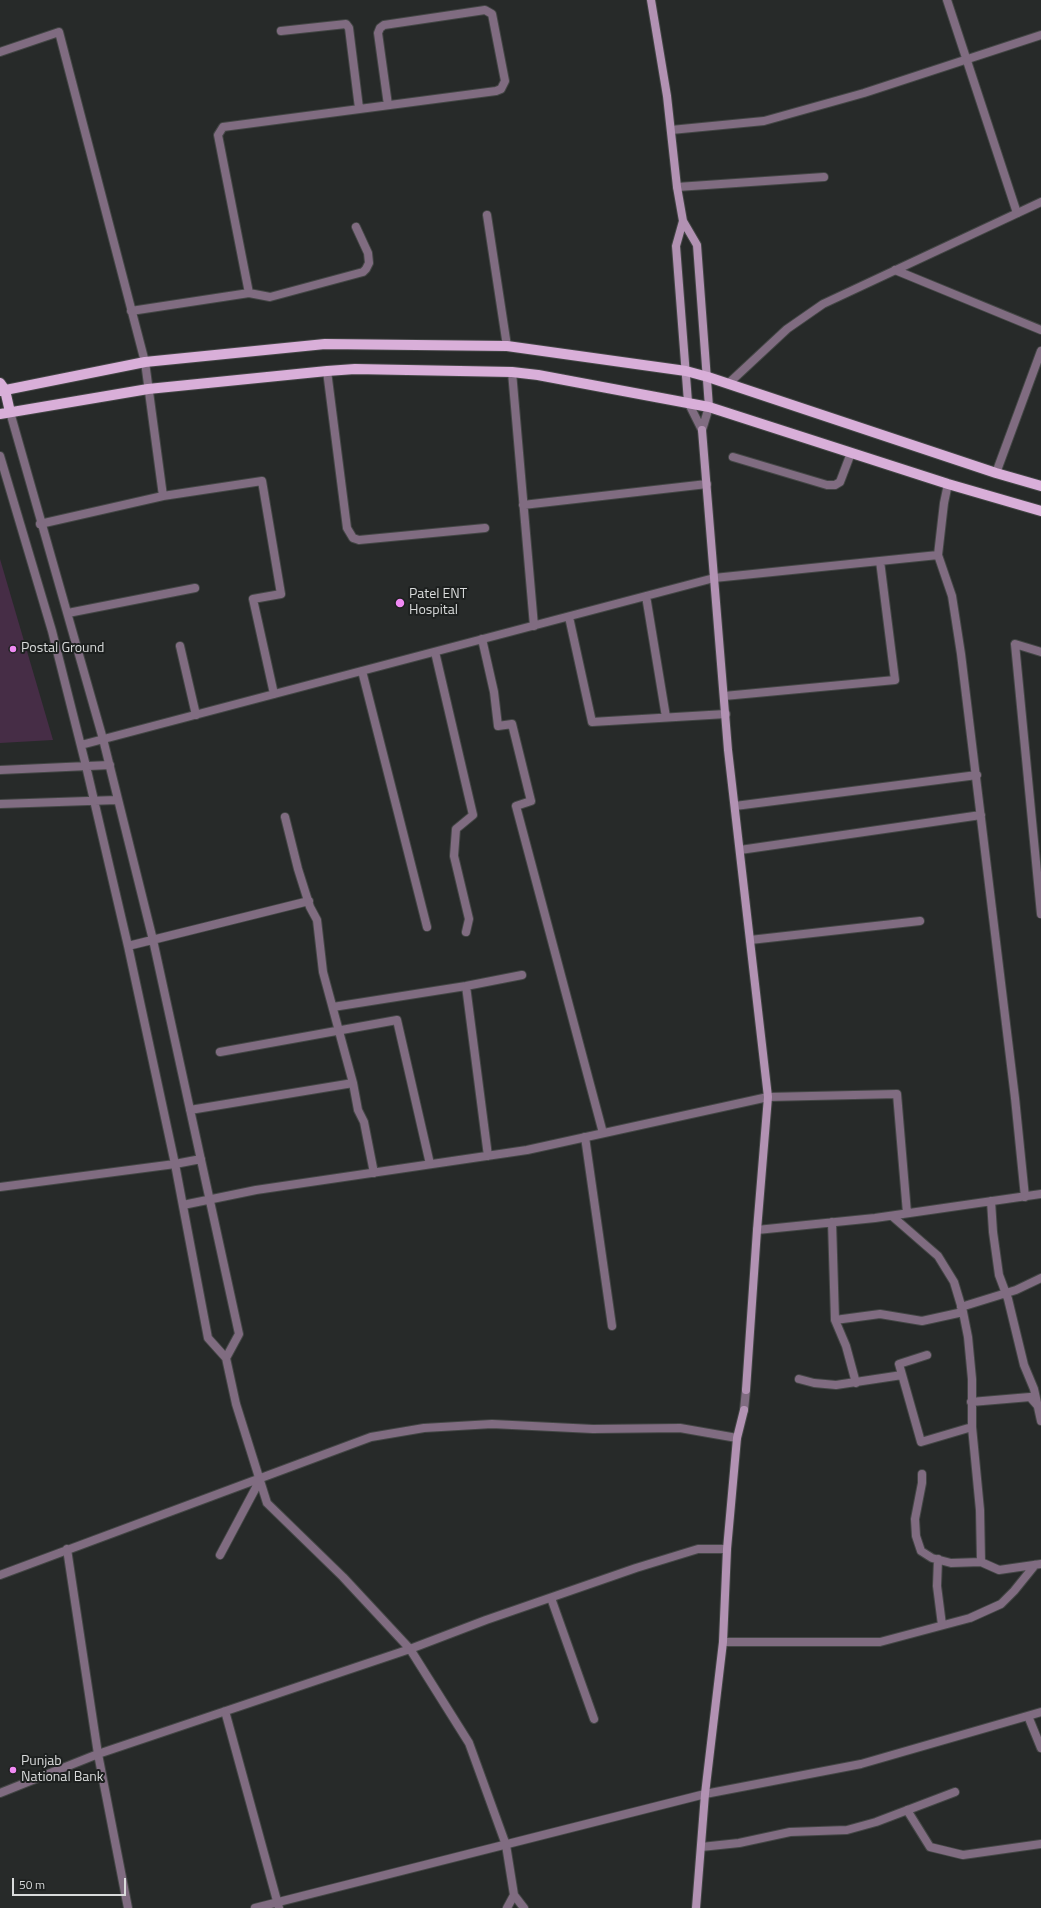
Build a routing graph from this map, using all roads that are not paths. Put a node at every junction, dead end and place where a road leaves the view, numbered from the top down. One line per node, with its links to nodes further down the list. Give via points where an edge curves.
1 (651, 0): 9 (main road)
2 (947, 0): 6 (street)
3 (281, 31): 8 (street, via 346,24 349,28)
4 (1041, 35): 6 (street)
5 (0, 52): 19 (street, via 59,32)
6 (966, 61): 9 (street, via 764,121); 13 (street)
7 (388, 104): 7 (street, via 501,89 505,81 492,14 485,10 384,25 380,28 378,33); 8 (street)
8 (359, 108): 18 (street, via 228,126 220,131 218,135)
9 (671, 130): 11 (main road)
10 (824, 177): 11 (street)
11 (677, 187): 15 (main road)
12 (1041, 202): 13 (street)
13 (1017, 213): 17 (street)
14 (487, 215): 21 (street)
15 (683, 221): 25 (main road, via 676,246); 27 (main road, via 697,245)
16 (356, 226): 18 (street, via 368,253 369,263 363,272 270,297)
17 (895, 270): 20 (street); 28 (street, via 823,304 787,329)
18 (249, 293): 19 (street)
19 (132, 311): 23 (street)
20 (1041, 330)
21 (507, 346): 23 (main road, via 325,344); 25 (main road)
22 (1041, 351): 38 (street)
23 (145, 362): 29 (main road); 30 (street)
24 (326, 371): 26 (main road, via 355,369); 30 (main road); 46 (street, via 347,528 354,538 359,540)
25 (686, 371): 27 (main road); 31 (main road)
26 (512, 372): 31 (main road, via 538,374); 43 (street)
27 (708, 377): 28 (main road); 32 (main road)
28 (729, 383): 38 (main road)
29 (2, 388): 33 (main road)
30 (148, 389): 33 (main road); 42 (street)
31 (688, 402): 32 (main road); 34 (street)
32 (710, 407): 34 (street); 35 (main road)
33 (5, 413): 45 (street)
34 (702, 430): 39 (main road)
35 (851, 453): 37 (street, via 840,482 835,485 827,485); 40 (main road)
36 (0, 456): 66 (street, via 52,631)
37 (733, 457)
38 (996, 473): 41 (main road)
39 (707, 484): 43 (street); 49 (main road)
40 (948, 484): 44 (main road); 47 (street)
41 (1041, 486)
42 (163, 496): 45 (street); 60 (street, via 262,481 281,594 253,599)
43 (523, 505): 54 (street)
44 (1041, 511)
45 (40, 524): 52 (street)
46 (485, 528)
47 (938, 555): 48 (street); 70 (street, via 952,596)
48 (880, 561): 49 (street); 61 (street, via 895,680)
49 (714, 578): 51 (street); 61 (main road)
50 (195, 588): 52 (street)
51 (646, 596): 53 (street); 64 (street)
52 (68, 613): 65 (street)
53 (569, 617): 54 (street); 64 (street, via 592,722)
54 (534, 626): 55 (street)
55 (482, 639): 57 (street); 95 (street, via 494,692 498,726 512,724 531,801 516,806)
56 (180, 646): 63 (street)
57 (435, 652): 59 (street); 83 (street, via 473,815 456,829 454,856 469,919)
58 (1041, 652): 78 (street, via 1015,644)
59 (362, 671): 60 (street); 82 (street)
60 (274, 694): 63 (street)
61 (724, 696): 62 (main road)
62 (726, 714): 64 (street); 74 (main road)
63 (196, 715): 65 (street)
64 (666, 717)
65 (103, 740): 66 (street); 67 (street)
66 (81, 745): 68 (street)
67 (110, 764): 68 (street); 71 (street)
68 (86, 766): 69 (street); 72 (street)
69 (0, 770)
70 (977, 775): 74 (street); 75 (street)
71 (117, 800): 72 (street); 84 (street)
72 (94, 802): 73 (street); 86 (street)
73 (0, 804)
74 (735, 806): 77 (main road)
75 (981, 815): 77 (street); 104 (street)
76 (284, 817): 79 (street)
77 (740, 850): 85 (main road)
78 (1039, 868): 80 (street)
79 (308, 900): 84 (street); 89 (street, via 317,920 323,972)
80 (1041, 914)
81 (920, 921): 85 (street)
82 (427, 927)
83 (466, 932)
84 (153, 940): 86 (street); 94 (street)
85 (750, 940): 93 (main road)
86 (128, 946): 99 (street)
87 (522, 975): 88 (street)
88 (466, 986): 89 (street); 97 (street)
89 (333, 1007): 90 (street)
90 (339, 1030): 91 (street); 92 (street); 100 (street, via 397,1020)
91 (220, 1052)
92 (353, 1083): 94 (street); 101 (street)
93 (768, 1098): 95 (street); 108 (street, via 897,1094); 111 (main road)
94 (190, 1110): 98 (street)
95 (603, 1133): 96 (street)
96 (585, 1137): 97 (street); 116 (street)
97 (488, 1156): 100 (street)
98 (201, 1159): 99 (street); 105 (street)
99 (175, 1164): 102 (street); 107 (street)
100 (430, 1164): 101 (street)
101 (374, 1173): 105 (street, via 256,1190)
102 (0, 1187)
103 (1041, 1194): 104 (street)
104 (1025, 1196): 106 (street)
105 (210, 1200): 107 (street); 118 (street, via 238,1334)
106 (991, 1201): 108 (street); 113 (street, via 999,1275)
107 (183, 1205): 118 (street, via 208,1338)
108 (907, 1213): 109 (street)
109 (892, 1216): 110 (street); 114 (street, via 938,1256 954,1282)
110 (832, 1222): 111 (street); 115 (street)
111 (756, 1230): 122 (main road)
112 (1041, 1278): 113 (street)
113 (1005, 1293): 114 (street); 124 (street, via 1022,1359)
114 (962, 1310): 115 (street, via 922,1321 880,1314); 123 (street, via 968,1344)
115 (835, 1320): 121 (street, via 846,1346)
116 (612, 1326)
117 (927, 1355): 119 (street, via 899,1364)
118 (227, 1362): 130 (street, via 236,1404)
119 (902, 1375): 121 (street); 127 (street, via 921,1442)
120 (799, 1379): 121 (street, via 814,1384)
121 (856, 1384)
122 (746, 1390): 125 (street)
123 (971, 1402): 124 (street, via 1030,1397); 127 (street)
124 (1039, 1406): 126 (street)
125 (744, 1410): 128 (main road)
126 (1041, 1421)
127 (972, 1427): 135 (street, via 980,1510)
128 (737, 1438): 130 (street, via 680,1428 593,1429 492,1424 424,1428 371,1437); 132 (main road)
129 (922, 1474): 134 (street, via 915,1520 916,1536 921,1551)
130 (261, 1478): 131 (street); 133 (street); 141 (street, via 267,1503 343,1577)
131 (67, 1549): 137 (street); 147 (street)
132 (727, 1549): 138 (street, via 698,1549); 140 (main road)
133 (220, 1555)
134 (938, 1559): 135 (street, via 951,1563); 139 (street, via 937,1586)
135 (981, 1562): 136 (street, via 999,1570)
136 (1038, 1564): 139 (street, via 1000,1604 970,1618)
137 (0, 1575)
138 (551, 1598): 141 (street); 145 (street)
139 (942, 1625): 140 (street, via 880,1642)
140 (723, 1642): 150 (main road)
141 (410, 1649): 142 (street); 153 (street, via 469,1742)
142 (225, 1711): 147 (street); 156 (street)
143 (1041, 1712): 144 (street)
144 (1028, 1716): 146 (street); 150 (street, via 862,1764)
145 (594, 1719)
146 (1041, 1748)
147 (98, 1754): 149 (street); 157 (street)
148 (955, 1792): 151 (street)
149 (0, 1793)
150 (705, 1794): 153 (street); 154 (main road)
151 (907, 1810): 152 (street, via 930,1847 963,1855); 154 (street, via 847,1830 790,1832)
152 (1041, 1844)
153 (506, 1845): 155 (street); 156 (street)
154 (701, 1848): 161 (main road)
155 (514, 1895): 159 (street); 160 (street)
156 (278, 1905): 158 (street)
157 (128, 1908)
158 (255, 1908)
159 (507, 1908)
160 (524, 1908)
161 (696, 1908)

